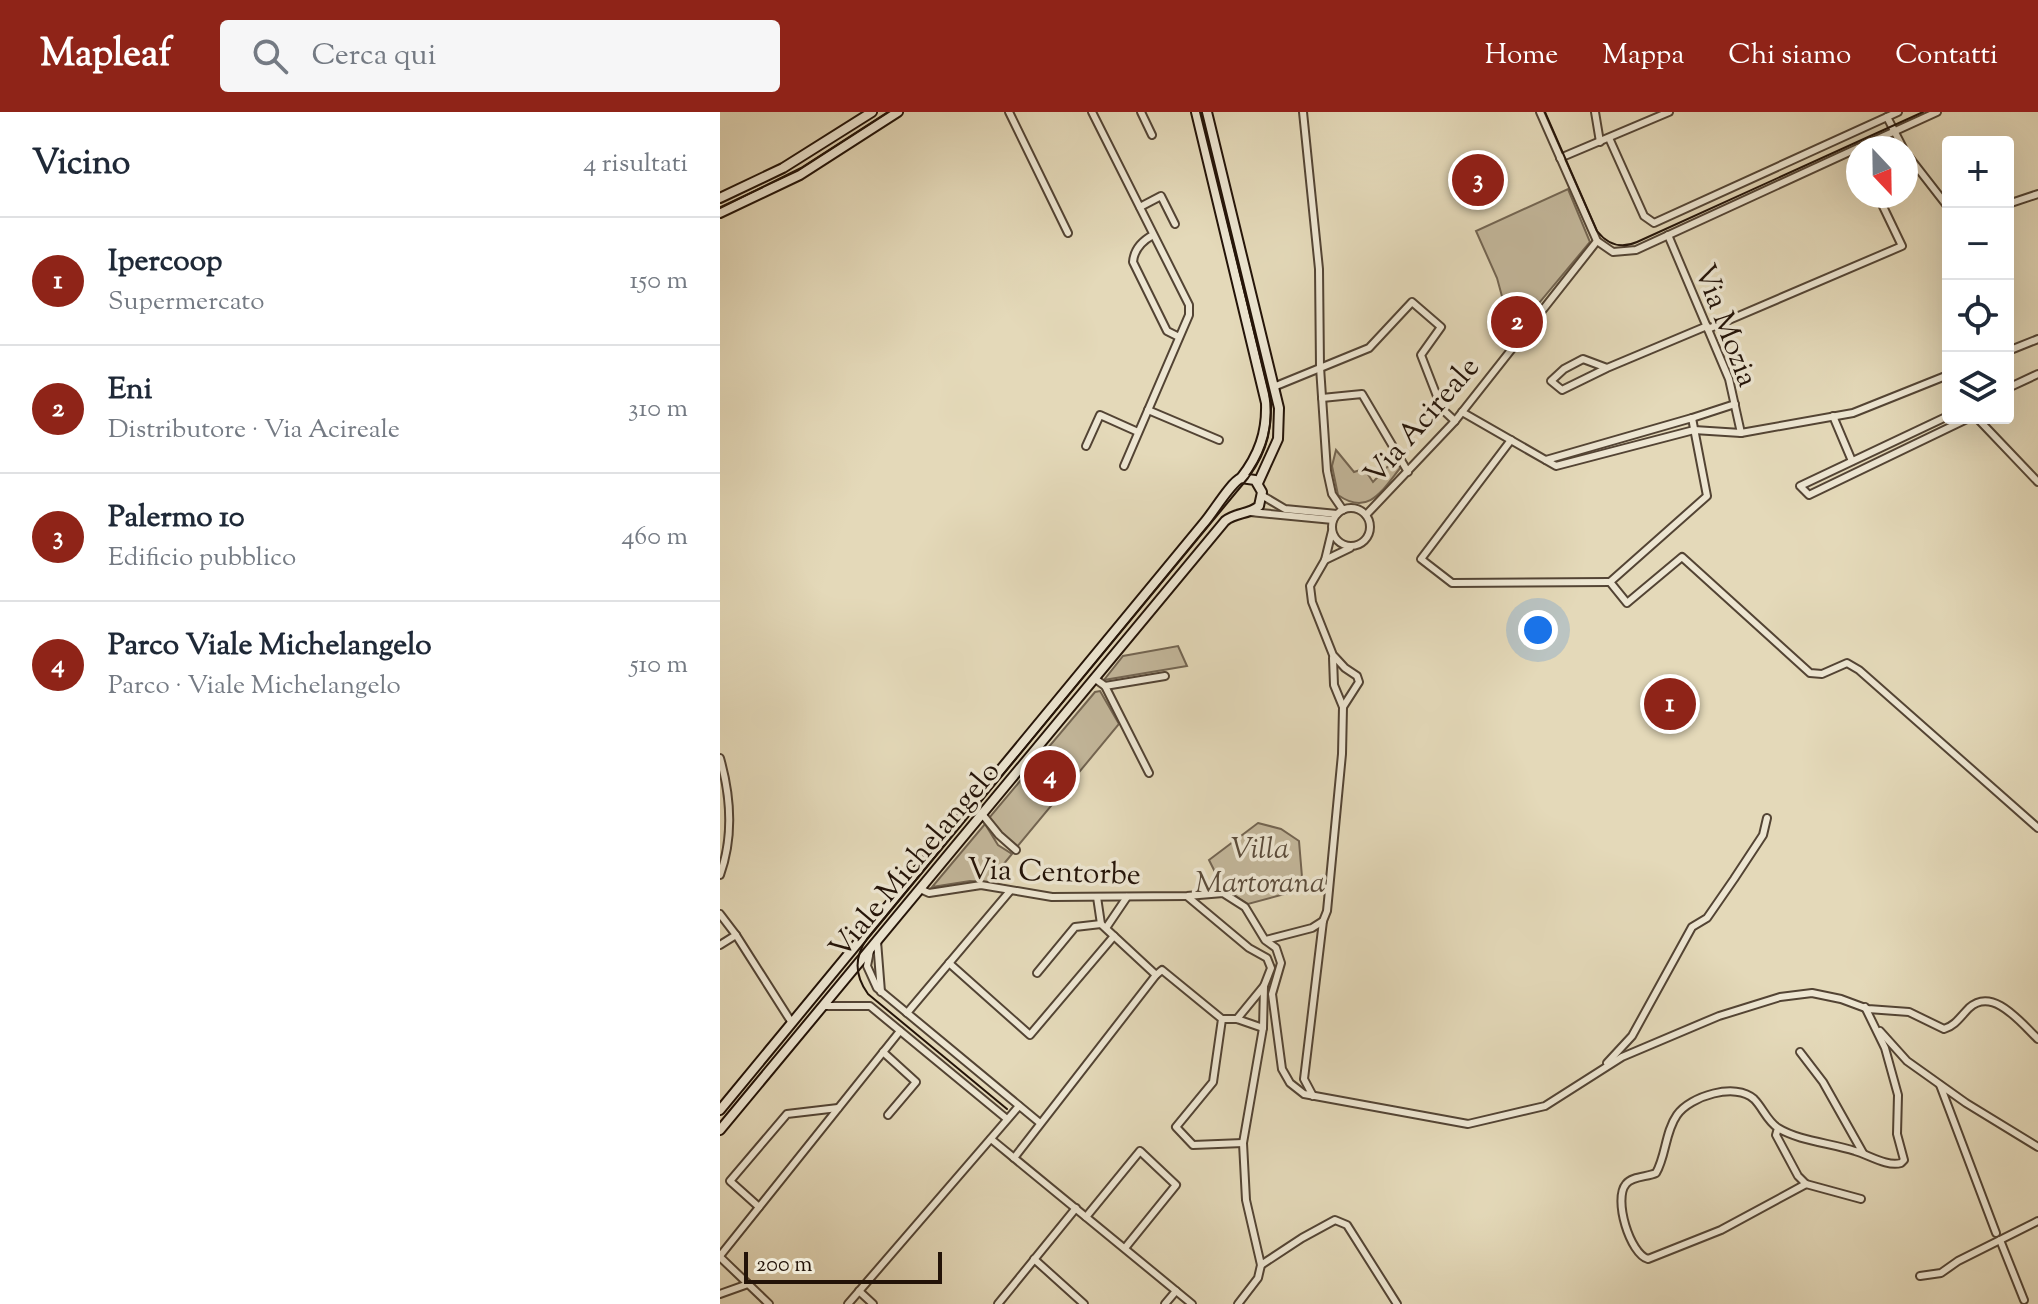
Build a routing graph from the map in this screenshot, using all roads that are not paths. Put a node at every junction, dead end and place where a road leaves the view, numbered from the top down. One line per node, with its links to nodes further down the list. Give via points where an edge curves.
1 (872, 112): 25 (street, via 791,164)
2 (898, 112): 30 (street, via 800,175)
3 (1009, 112): 32 (street)
4 (1092, 112): 28 (street)
5 (1141, 112): 16 (street)
6 (1196, 112): 66 (street, via 1266,403 1262,442)
7 (1207, 112): 45 (street)
8 (1303, 112): 40 (street, via 1319,269)
9 (1540, 112): 22 (street)
10 (1595, 112): 20 (street)
11 (1669, 112): 19 (street)
12 (1898, 112): 14 (street)
13 (1937, 112): 15 (street)
14 (1887, 117): 15 (street); 19 (street, via 1654,223)
15 (1893, 132): 17 (street); 18 (street)
16 (1152, 135)
17 (1884, 136)
18 (1896, 136)
19 (1609, 138): 20 (street)
20 (1600, 142): 22 (street)
21 (1846, 153): 34 (street)
22 (1560, 158): 35 (street)
23 (1918, 170): 26 (street)
24 (2038, 194): 27 (street)
25 (720, 198)
26 (1942, 200)
27 (2014, 202)
28 (1140, 207): 31 (street, via 1161,196); 33 (street)
29 (1884, 208): 36 (street, via 1902,246)
30 (720, 213)
31 (1175, 224)
32 (1068, 233)
33 (1153, 235): 37 (street, via 1189,305); 37 (street, via 1144,240 1133,262 1167,331)
34 (1668, 235): 35 (street, via 1627,253 1613,252); 36 (street, Via Mozia)
35 (1597, 241): 49 (street, Via Acireale)
36 (1708, 328): 41 (street); 47 (street, Via Mozia)
37 (1179, 337): 48 (street)
38 (2038, 339): 39 (street)
39 (2014, 349)
40 (1320, 367): 45 (street); 46 (street); 53 (street, via 1369,348 1412,302 1441,327 1421,355 1442,409)
41 (1607, 368): 41 (street, via 1583,359 1551,381 1562,390)
42 (2038, 374): 44 (street)
43 (1942, 377): 50 (street)
44 (2014, 385)
45 (1276, 386): 68 (street, via 1278,439)
46 (1322, 398): 65 (street, via 1362,394); 72 (street)
47 (1735, 404): 51 (street); 58 (street, Via Mozia)
48 (1148, 410): 57 (street); 59 (street)
49 (1462, 412): 53 (street, Via Acireale); 60 (street)
50 (1833, 416): 58 (street); 63 (street)
51 (1692, 418): 56 (street); 62 (street)
52 (1942, 419): 63 (street)
53 (1455, 421): 65 (street, Via Acireale)
54 (1957, 424): 63 (street, via 1809,495 1800,486)
55 (1983, 424): 67 (street)
56 (1694, 430): 58 (street); 62 (street, via 1556,466); 77 (street, via 1707,496)
57 (1138, 432): 61 (street, via 1100,415); 64 (street)
58 (1741, 433)
59 (1219, 440)
60 (1511, 440): 62 (street); 77 (street, via 1421,559 1452,583)
61 (1086, 446)
62 (1546, 460)
63 (1852, 461)
64 (1124, 466)
65 (1408, 472): 73 (street, Via Acireale)
66 (1241, 478): 68 (street); 69 (street)
67 (2038, 482)
68 (1258, 483): 70 (street)
69 (1228, 494): 71 (street, via 1230,504); 118 (street, Viale Michelangelo)
70 (1263, 496): 71 (street, via 1259,506); 72 (street, via 1285,509)
71 (1245, 512): 72 (street); 81 (street, Viale Michelangelo, via 1225,521)
72 (1337, 515): 73 (street, via 1355,508); 74 (street)
73 (1366, 515): 75 (street, via 1370,532)
74 (1332, 531): 75 (street, via 1342,545); 76 (street)
75 (1354, 546): 76 (street)
76 (1325, 560): 78 (street, via 1310,586)
77 (1610, 582): 91 (street, via 1627,603 1682,557 1810,673 1853,665)
78 (1333, 655): 79 (street); 82 (street)
79 (1353, 672): 82 (street); 85 (street, via 1359,682)
80 (1165, 676): 83 (street)
81 (1094, 678): 83 (street); 89 (street, Viale Michelangelo)
82 (1334, 679): 84 (street)
83 (1105, 686): 88 (street)
84 (1336, 691): 85 (street); 86 (street)
85 (1354, 692): 86 (street)
86 (1343, 707): 100 (street)
87 (720, 758): 93 (street, via 730,821)
88 (1149, 773)
89 (982, 814): 92 (street); 94 (street, Viale Michelangelo)
90 (1767, 818): 126 (street, via 1763,835 1707,918 1692,927 1632,1036)
91 (2038, 828)
92 (1016, 850)
93 (720, 875)
94 (920, 889): 95 (street, Via Centorbe, via 935,893 975,885); 105 (street, Viale Michelangelo)
95 (1010, 891): 97 (street, Via Centorbe); 107 (street)
96 (1187, 896): 98 (street, Via Centorbe); 104 (street, Via Centorbe, via 1223,893 1245,907); 110 (street, via 1267,958 1271,968)
97 (1097, 897): 98 (street, Via Centorbe); 101 (street)
98 (1127, 897): 101 (street)
99 (720, 914): 102 (street)
100 (1323, 921): 104 (street); 128 (street, via 1304,1079)
101 (1103, 926): 103 (street); 108 (street, via 1075,927)
102 (736, 935): 106 (street); 118 (street)
103 (1114, 936): 107 (street, via 1030,1035); 109 (street)
104 (1265, 940): 128 (street, Via Centorbe, via 1276,948 1281,963 1272,994 1282,1069 1290,1083)
105 (874, 944): 111 (street); 111 (street, via 868,970); 112 (street, Viale Michelangelo)
106 (720, 945)
107 (949, 963): 114 (street)
108 (1037, 973)
109 (1156, 975): 116 (street, via 1162,970); 134 (street)
110 (1264, 986): 117 (street); 119 (street)
111 (881, 992): 114 (street)
112 (823, 1006): 120 (street, via 870,1006); 125 (street, Viale Michelangelo)
113 (1865, 1007): 115 (street); 121 (street, via 1909,1012 1944,1029 1987,1000 2003,1007); 126 (street, via 1812,993 1780,997 1719,1016)
114 (907, 1013): 129 (street)
115 (1871, 1018): 127 (street, via 1907,1061); 140 (street, via 1898,1095 1897,1134 1904,1160 1890,1164)
116 (1222, 1019): 117 (street); 138 (street, via 1213,1082 1176,1127 1193,1145)
117 (1237, 1019): 119 (street)
118 (792, 1023): 124 (street, Viale Michelangelo)
119 (1263, 1028): 138 (street)
120 (900, 1031): 122 (street); 133 (street)
121 (2038, 1039)
122 (883, 1052): 130 (street); 132 (street, via 916,1082)
123 (1800, 1052): 140 (street)
124 (766, 1055): 125 (street); 131 (street, Viale Michelangelo)
125 (775, 1064): 136 (street, Viale Michelangelo)
126 (1599, 1072): 128 (street, via 1545,1106 1468,1124)
127 (1939, 1082): 139 (street); 148 (street)
128 (1313, 1096)
129 (1019, 1106): 133 (street); 134 (street)
130 (838, 1108): 144 (street); 144 (street, via 787,1114 730,1181)
131 (720, 1110)
132 (888, 1115)
133 (1007, 1119): 137 (street)
134 (1040, 1123): 141 (street)
135 (1778, 1128): 140 (street); 142 (street, via 1780,1146); 142 (street, via 1742,1092 1688,1104 1674,1120 1656,1173 1626,1183 1621,1202 1633,1245 1643,1257 1661,1255)
136 (720, 1130)
137 (991, 1139): 141 (street); 155 (street)
138 (1243, 1143): 152 (street, via 1246,1200)
139 (2038, 1147)
140 (1863, 1153)
141 (1014, 1158): 145 (street)
142 (1806, 1184): 143 (street)
143 (1861, 1199)
144 (759, 1207): 150 (street)
145 (1076, 1208): 146 (street); 151 (street)
146 (1086, 1217): 149 (street); 149 (street, via 1140,1151 1176,1185)
147 (2038, 1221): 148 (street)
148 (1998, 1236): 153 (street, via 1941,1273); 158 (street)
149 (1125, 1248): 156 (street)
150 (720, 1256): 154 (street)
151 (1034, 1259): 162 (street); 163 (street)
152 (1261, 1265): 166 (street, via 1258,1278); 167 (street, via 1335,1220 1347,1225)
153 (1920, 1276)
154 (748, 1284): 157 (street); 159 (street)
155 (859, 1291): 160 (street); 161 (street)
156 (1176, 1291): 164 (street); 165 (street)
157 (720, 1294)
158 (2024, 1300)
159 (769, 1304)
160 (848, 1304)
161 (873, 1304)
162 (998, 1304)
163 (1084, 1304)
164 (1165, 1304)
165 (1192, 1304)
166 (1238, 1304)
167 (1397, 1304)

